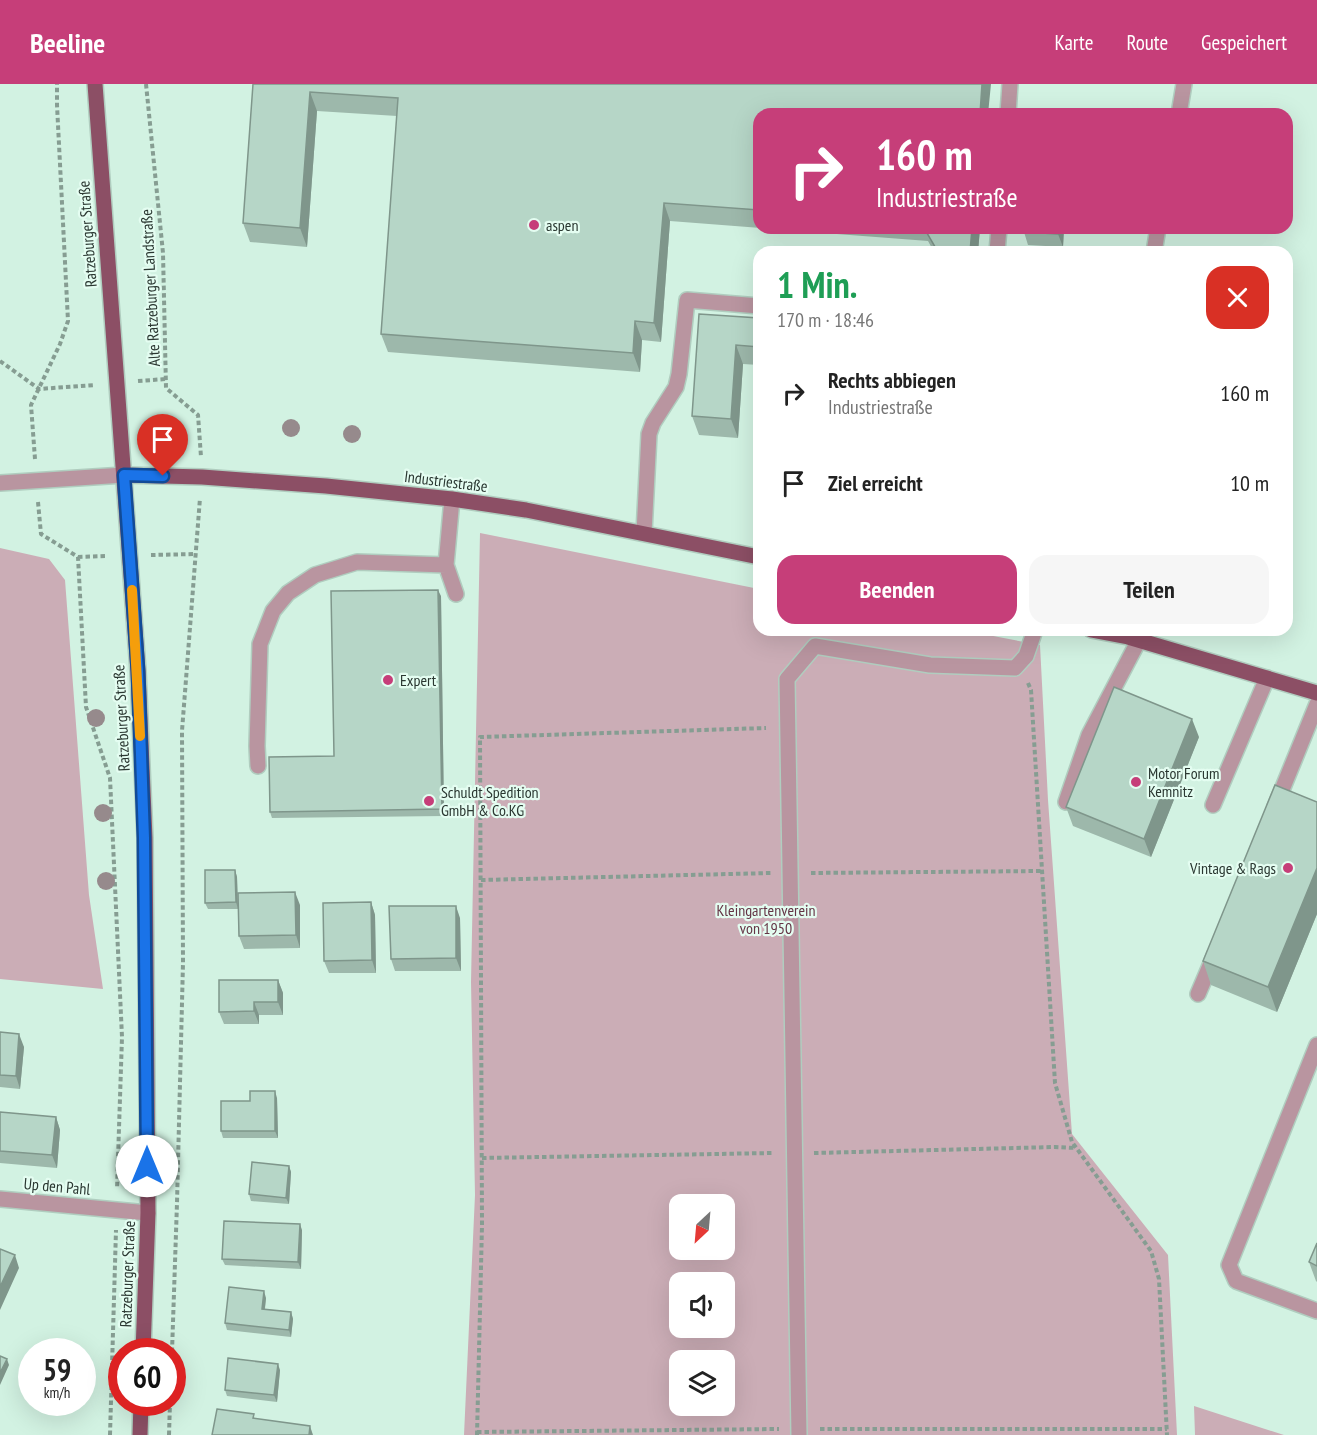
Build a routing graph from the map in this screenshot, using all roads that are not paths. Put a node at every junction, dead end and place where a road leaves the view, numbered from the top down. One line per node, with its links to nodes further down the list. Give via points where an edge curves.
1 (95, 84): 7 (main road, Ratzeburger Straße)
2 (1010, 84): 4 (street)
3 (1184, 84): 5 (street)
4 (1008, 108)
5 (1180, 108)
6 (753, 306): 10 (street, via 687,300 676,387 649,434)
7 (124, 475): 8 (street); 9 (main road, Industriestraße, via 326,486); 28 (main road, Ratzeburger Straße, via 138,671 144,838)
8 (0, 483)
9 (452, 499): 10 (main road, Industriestraße); 12 (street)
10 (644, 533): 11 (main road, Industriestraße)
11 (753, 556)
12 (446, 565): 13 (street); 20 (street, via 357,562 315,575 288,593 273,611 260,644)
13 (456, 594)
14 (1033, 636): 33 (street, via 1026,656 1015,668 930,664 814,646 787,680)
15 (1120, 636): 16 (main road)
16 (1139, 640): 17 (main road); 21 (street, via 1089,735)
17 (1267, 678): 18 (main road); 22 (street)
18 (1317, 693)
19 (1317, 704): 23 (street)
20 (258, 766)
21 (1066, 802)
22 (1213, 805)
23 (1269, 822)
24 (1220, 940): 25 (street)
25 (1198, 994)
26 (1317, 1045): 29 (street, via 1229,1265 1236,1281)
27 (0, 1199): 28 (street, Up den Pahl)
28 (147, 1213): 30 (main road, Ratzeburger Straße)
29 (1317, 1311)
30 (143, 1338)
31 (141, 1416): 32 (main road)
32 (140, 1435)
33 (799, 1435)

